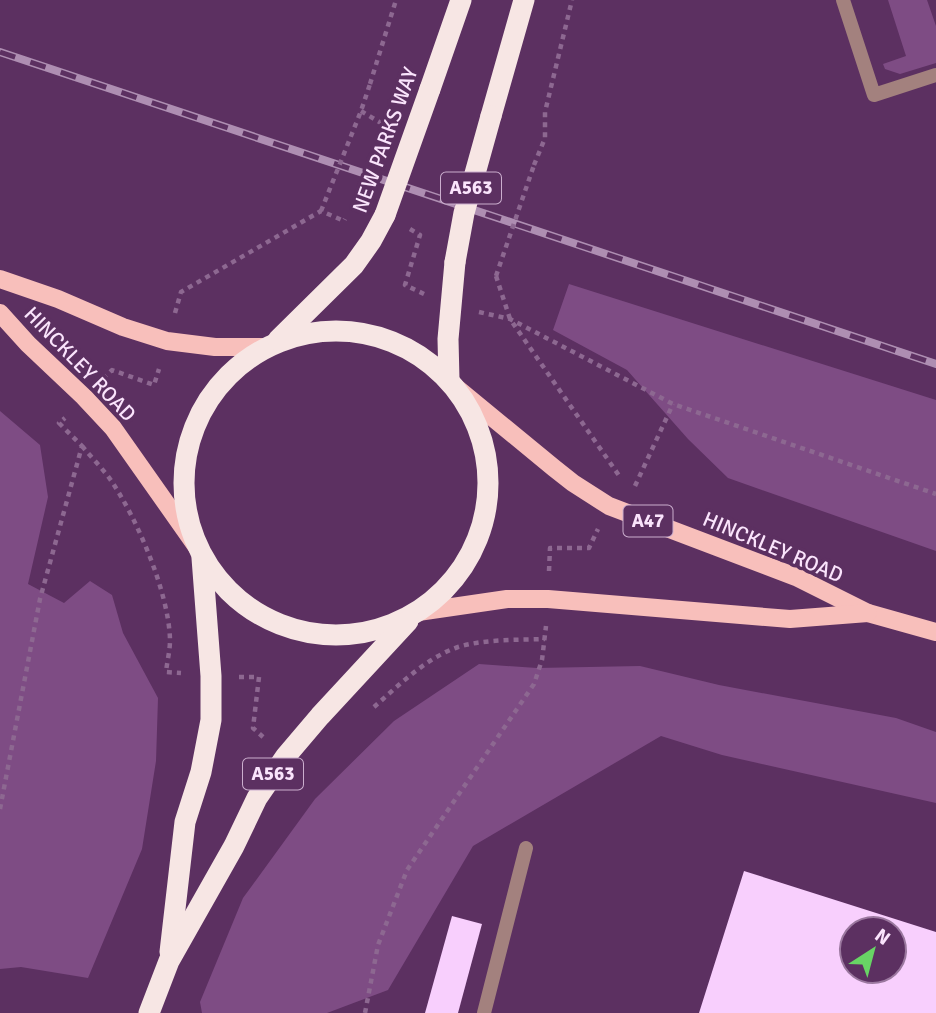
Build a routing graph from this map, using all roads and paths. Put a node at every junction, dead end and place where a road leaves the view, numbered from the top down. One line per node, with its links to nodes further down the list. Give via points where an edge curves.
1 (396, 0): 7 (path, bridge)
2 (461, 0): 16 (highway, NEW PARKS WAY / A563, bridge, via 385,215 371,241 354,265)
3 (524, 0): 17 (highway, A563, bridge, via 464,213 448,339)
4 (572, 0): 11 (path, bridge, via 545,112 545,138)
5 (843, 0): 6 (street, via 874,95)
6 (936, 75)
7 (361, 111): 8 (path, bridge); 9 (path, bridge)
8 (386, 126)
9 (321, 211): 10 (path); 15 (path, via 181,292)
10 (344, 221)
11 (496, 276)
12 (0, 279): 15 (main road, HINCKLEY ROAD)
13 (0, 313): 18 (main road, HINCKLEY ROAD)
14 (510, 318): 19 (path)
15 (167, 341): 16 (main road, HINCKLEY ROAD, via 215,347); 18 (path, via 154,385 112,369)
16 (270, 345): 17 (highway, A563, via 310,332 348,331 386,339 420,355); 23 (highway, A563, via 228,374 201,412 185,457 185,504)
17 (451, 383): 24 (highway, A563, via 475,421 487,463 487,506 474,548 451,584); 25 (main road, HINCKLEY ROAD / A47, via 573,483 609,506 796,577)
18 (84, 397): 20 (path, via 59,423); 23 (main road, HINCKLEY ROAD, via 113,428)
19 (673, 404): 21 (path, via 635,486); 22 (path)
20 (82, 446): 27 (path, via 110,479 136,524 156,573 168,621 166,673); 30 (path, via 40,599)
21 (621, 479)
22 (936, 494)
23 (201, 553): 24 (highway, A563, via 223,585 249,608 302,631 348,635 383,628); 27 (highway, A563)
24 (416, 613): 25 (main road, HINCKLEY ROAD / A47, via 507,599 548,599 790,619); 29 (highway, A563)
25 (868, 613): 26 (main road, HINCKLEY ROAD / A47)
26 (936, 632)
27 (211, 676): 29 (path, via 260,677 253,728); 32 (highway, A563, via 211,720 185,822)
28 (365, 715): 34 (path, via 429,662 458,647 545,639 534,684 407,870 378,946)
29 (286, 756): 32 (highway, A563, via 257,799)
30 (0, 809)
31 (526, 848): 35 (street)
32 (169, 961): 33 (highway, A563)
33 (149, 1013)
34 (365, 1013)
35 (484, 1013)

